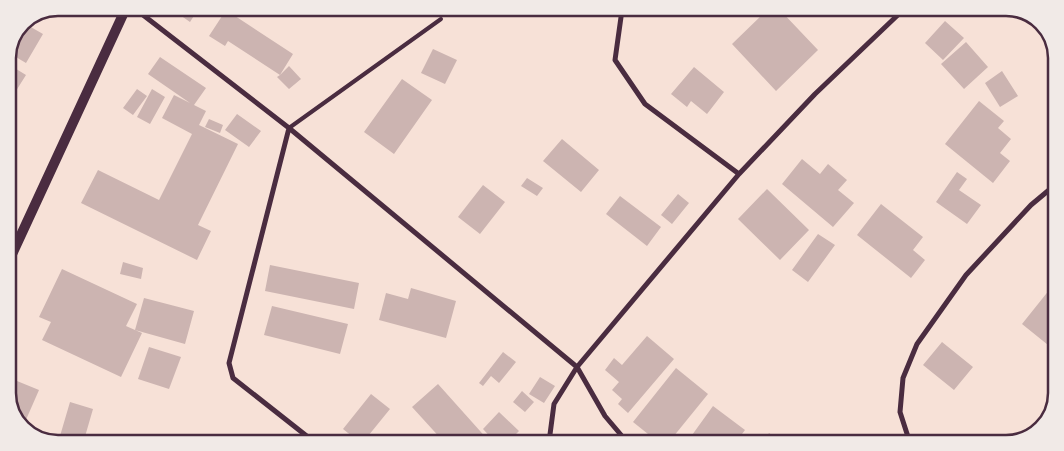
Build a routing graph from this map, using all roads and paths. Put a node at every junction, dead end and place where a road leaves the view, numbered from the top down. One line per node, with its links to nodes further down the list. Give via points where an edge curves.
1 (621, 16): 7 (street, via 615,60 645,104)
2 (897, 16): 7 (street)
3 (122, 17): 9 (main road)
4 (145, 17): 6 (street)
5 (441, 19): 6 (lane)
6 (289, 128): 10 (street); 11 (street, via 229,363 233,378)
7 (738, 174): 10 (street)
8 (1048, 191): 14 (street, via 966,275 917,344 903,378 900,412)
9 (16, 246)
10 (577, 367): 12 (street, via 554,404); 13 (street, via 605,416)
11 (305, 435)
12 (550, 435)
13 (621, 435)
14 (907, 435)

